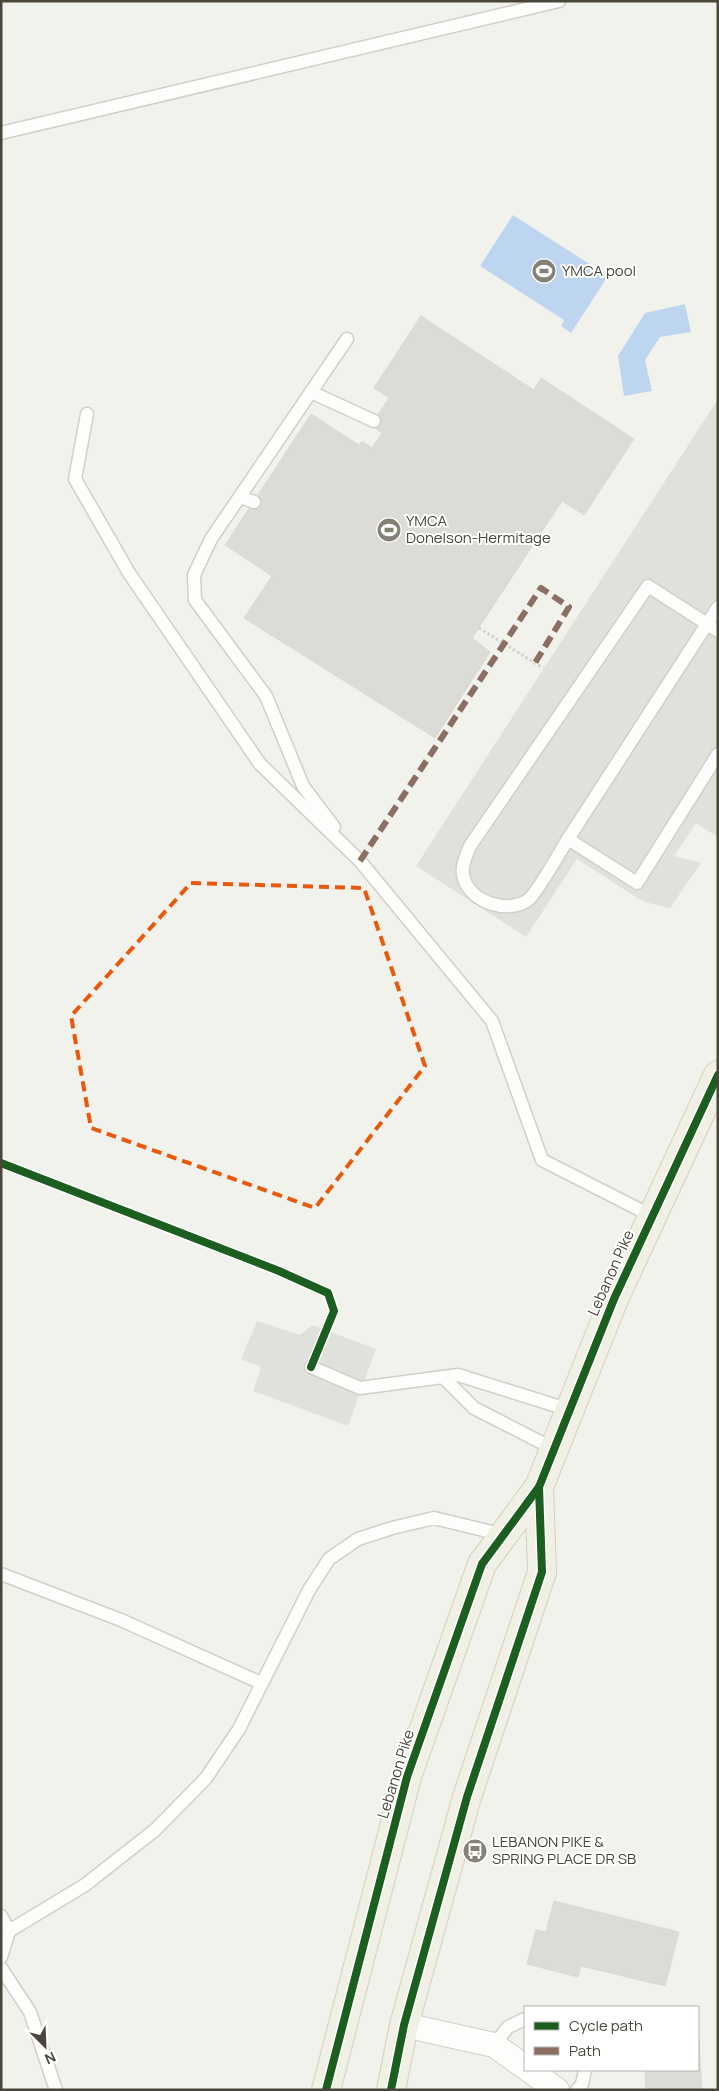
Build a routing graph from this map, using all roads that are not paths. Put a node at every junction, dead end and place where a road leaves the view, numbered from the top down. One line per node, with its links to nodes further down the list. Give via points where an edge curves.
1 (559, 1): 2 (lane)
2 (1, 133)
3 (348, 339): 4 (lane)
4 (311, 392): 6 (lane); 7 (lane)
5 (87, 414): 14 (lane, via 75,479 128,573 260,764)
6 (374, 421)
7 (240, 498): 8 (lane); 14 (lane, via 211,539 194,575 196,600 266,696 303,786)
8 (254, 502)
9 (718, 607): 10 (lane)
10 (707, 624): 11 (lane); 13 (lane); 13 (lane, via 648,586 470,846 463,867 464,878 469,888 482,899 498,906 519,906 530,899)
11 (718, 631)
12 (718, 754): 13 (lane, via 637,883)
13 (568, 839)
14 (360, 861): 16 (lane, via 492,1021 542,1160)
15 (718, 1075): 16 (main road, Lebanon Pike)
16 (652, 1216): 19 (main road, Lebanon Pike, via 614,1299)
17 (311, 1367): 18 (lane, via 360,1388)
18 (443, 1377): 19 (lane, via 458,1375); 20 (lane, via 474,1408)
19 (570, 1410): 20 (main road, Lebanon Pike)
20 (554, 1450): 21 (main road, Lebanon Pike)
21 (539, 1487): 22 (main road, Lebanon Pike); 30 (main road, Lebanon Pike, via 542,1572 467,1797)
22 (504, 1535): 24 (lane, via 434,1518 358,1539 329,1559 309,1590); 36 (main road, Lebanon Pike, via 482,1564 407,1777)
23 (1, 1574): 24 (lane, via 121,1620)
24 (261, 1683): 26 (lane, via 239,1729 206,1778 155,1830 85,1886)
25 (1, 1916): 26 (lane)
26 (8, 1931): 27 (lane)
27 (1, 1957)
28 (1, 1968): 35 (lane, via 30,2012)
29 (524, 2019): 31 (lane, via 508,2027)
30 (404, 2025): 31 (street); 37 (main road, Lebanon Pike)
31 (494, 2045): 32 (street)
32 (524, 2066)
33 (530, 2071): 38 (street)
34 (585, 2071): 39 (lane)
35 (56, 2090)
36 (326, 2090)
37 (391, 2090)
38 (557, 2090)
39 (577, 2090)

